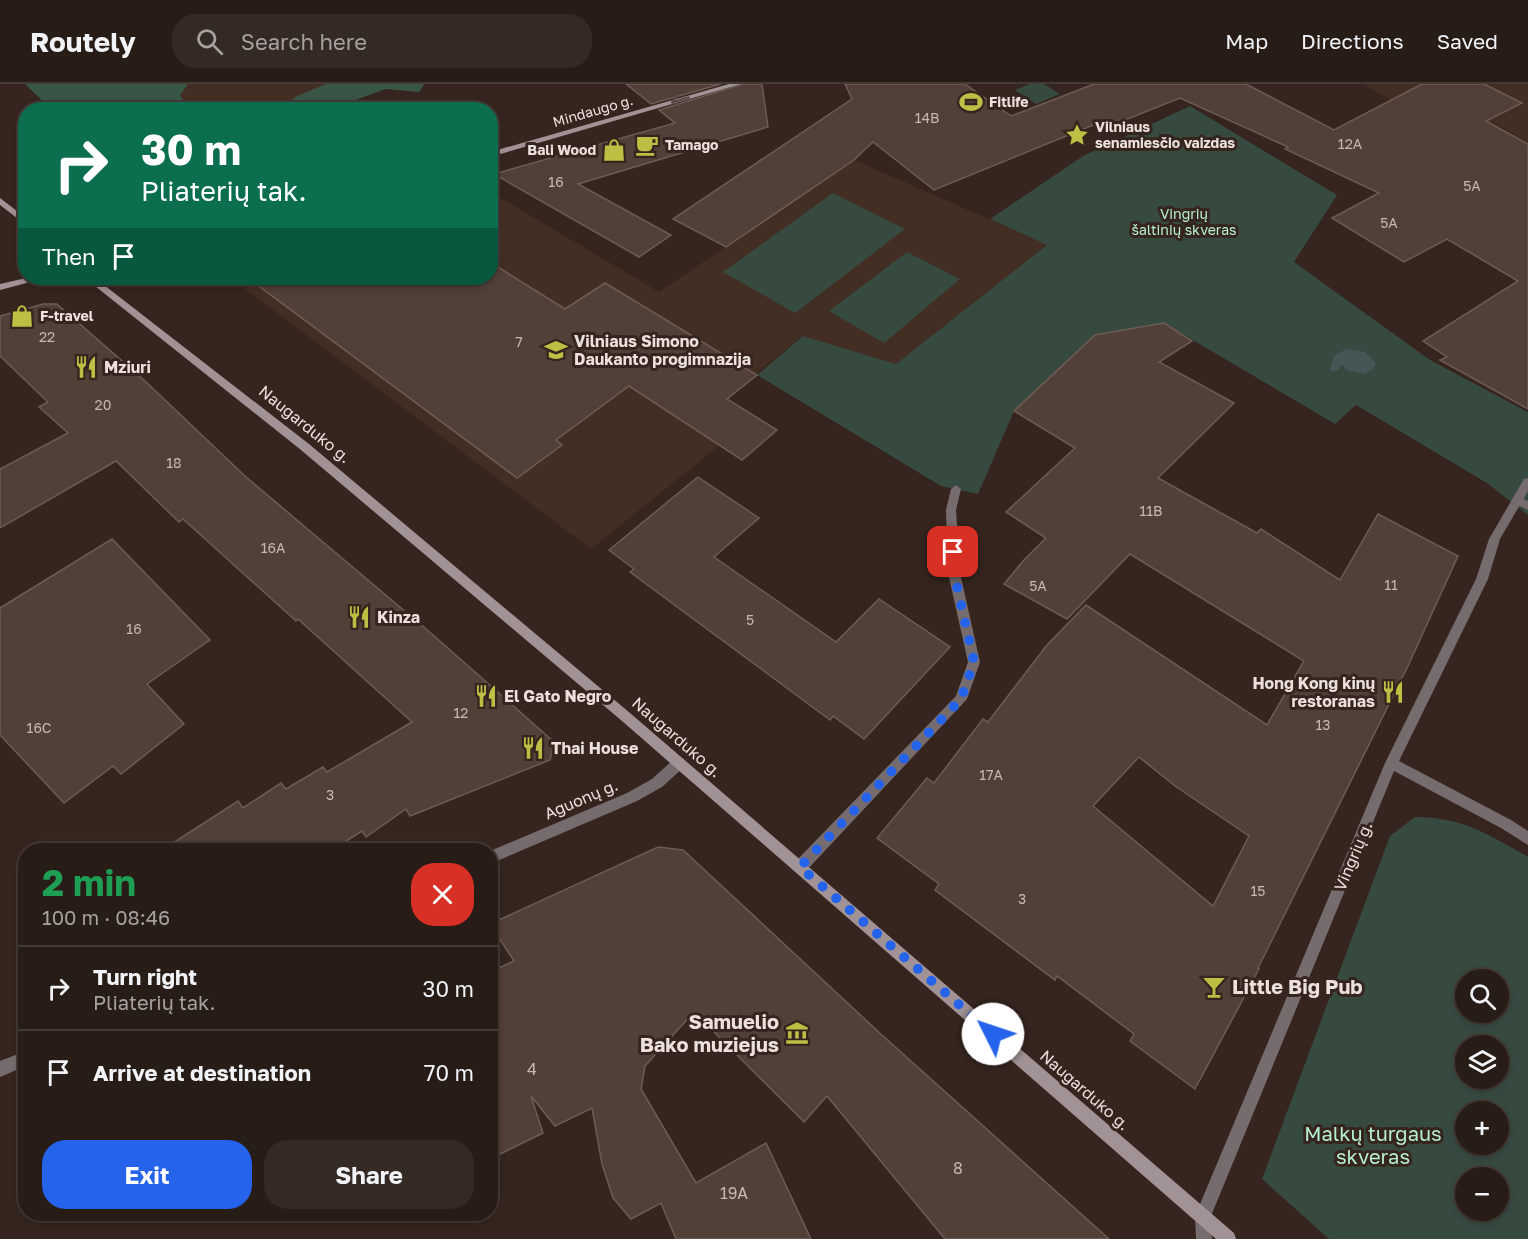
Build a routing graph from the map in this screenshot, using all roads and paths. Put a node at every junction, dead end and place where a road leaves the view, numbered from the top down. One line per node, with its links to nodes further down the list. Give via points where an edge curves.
1 (737, 84): 2 (main road, Mindaugo g., one-way to 2)
2 (498, 153)
3 (0, 201): 4 (main road)
4 (18, 216)
5 (18, 282): 7 (main road)
6 (99, 285): 12 (main road, Naugarduko g., via 305,447)
7 (0, 287)
8 (1528, 483): 10 (street, Vingrių g.)
9 (956, 489): 16 (street, via 951,510 954,573 974,662 961,699)
10 (1517, 500): 11 (street); 13 (street, Vingrių g.)
11 (1528, 506)
12 (679, 763): 15 (street, Aguonų g., via 657,783 632,797); 16 (main road, Naugarduko g.)
13 (1391, 763): 14 (street); 19 (street, Vingrių g.)
14 (1528, 839)
15 (498, 855)
16 (800, 867): 19 (main road, Naugarduko g.)
17 (18, 1062): 18 (street)
18 (0, 1070)
19 (1203, 1216): 20 (street, Vingrių g.); 21 (main road, Naugarduko g.)
20 (1204, 1239)
21 (1228, 1239)

